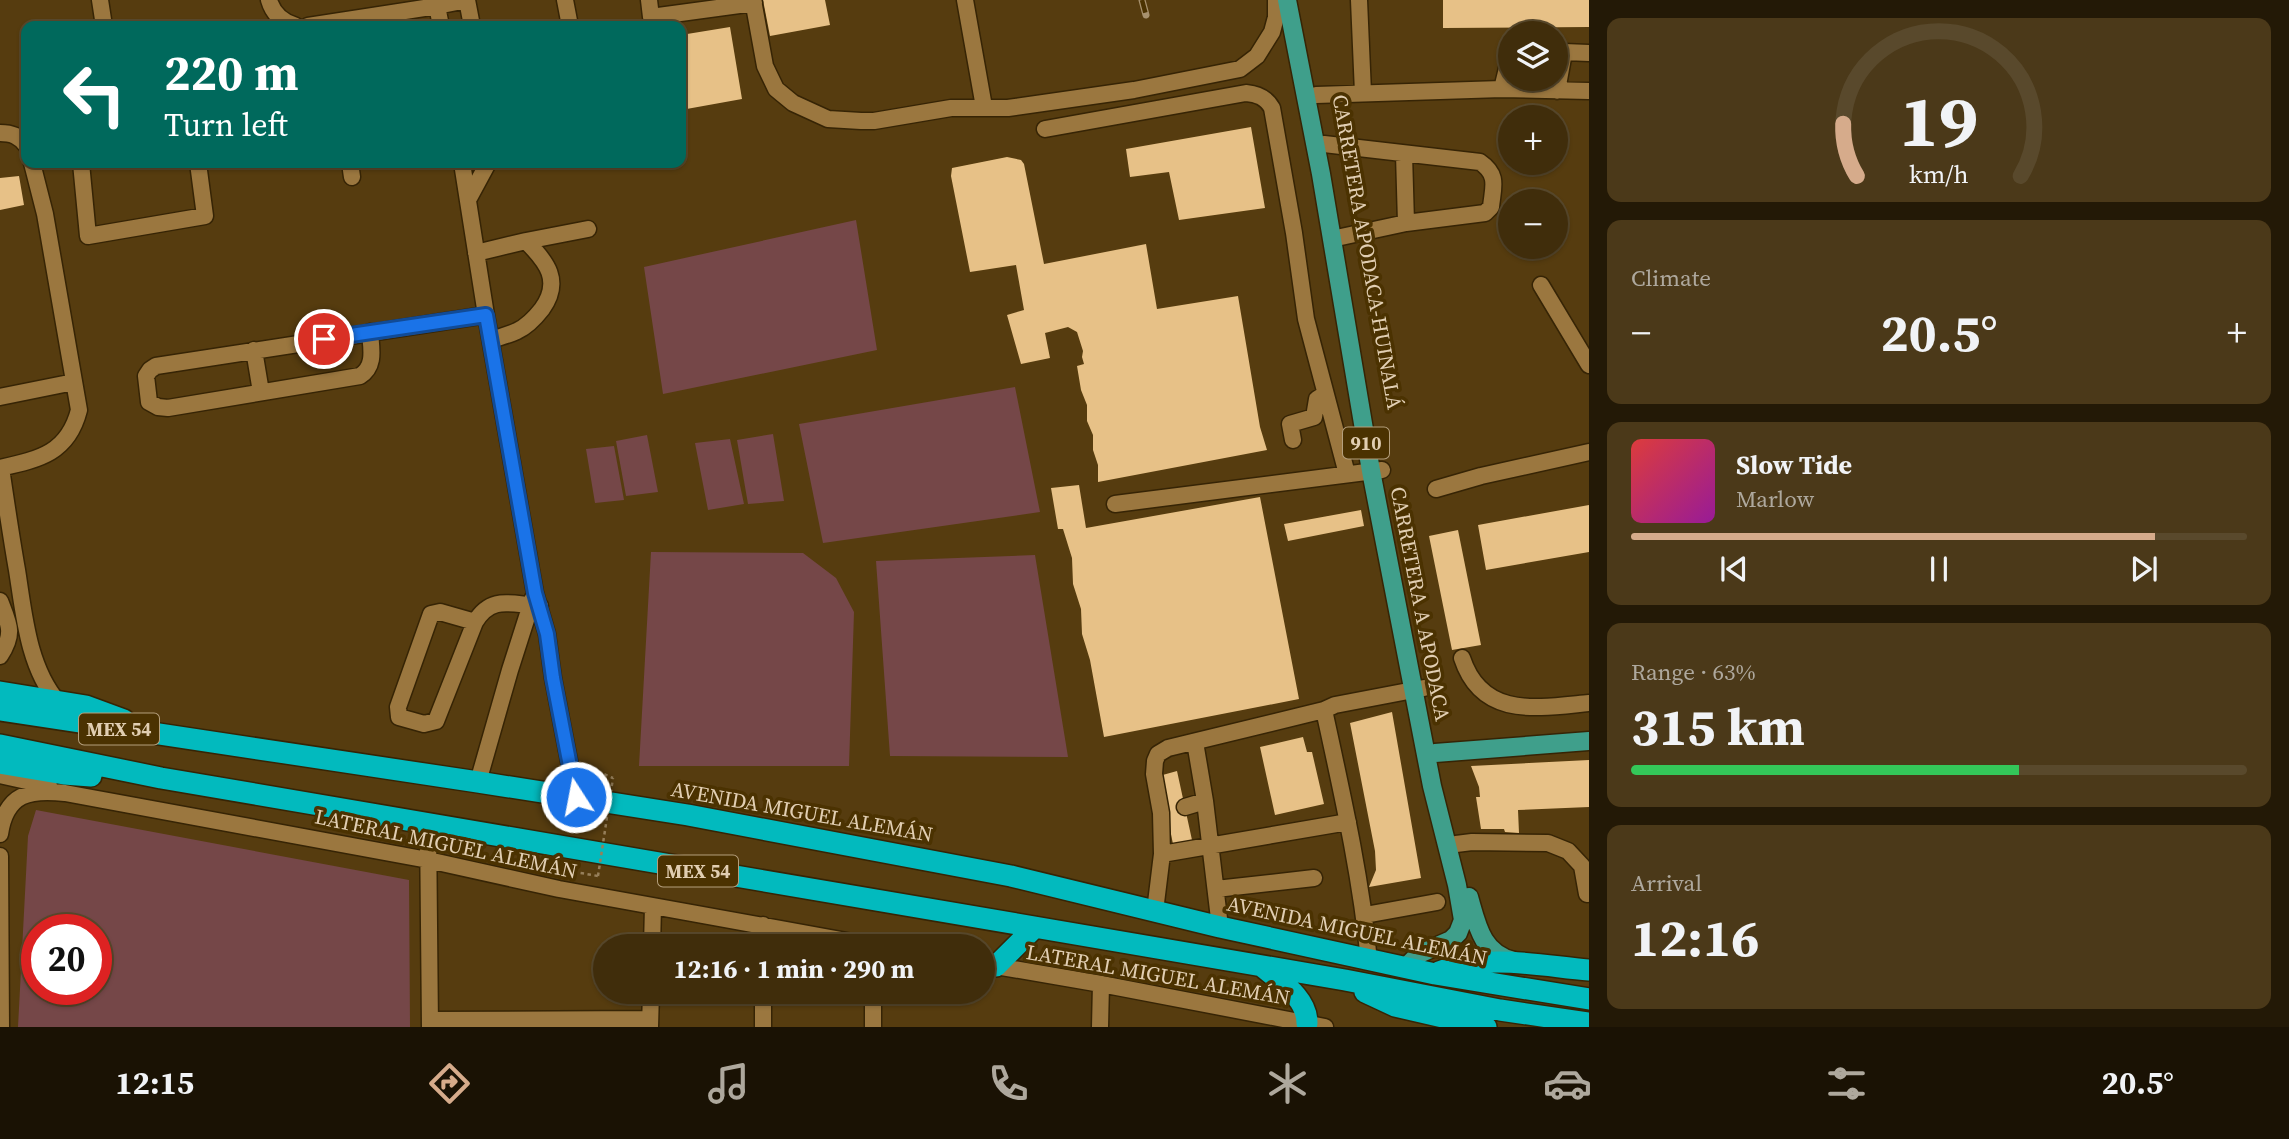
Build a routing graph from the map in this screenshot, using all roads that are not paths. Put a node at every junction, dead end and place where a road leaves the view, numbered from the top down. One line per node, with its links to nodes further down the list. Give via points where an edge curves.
1 (100, 0): 13 (street)
2 (269, 0): 14 (street)
3 (467, 0): 12 (street); 17 (street)
4 (565, 0): 18 (street)
5 (649, 0): 11 (street, via 651,17)
6 (965, 0): 26 (street)
7 (1276, 0): 26 (street, via 1272,32 1257,56 1240,69 1054,102)
8 (1287, 0): 56 (main road, CARRETERA A APODACA / 910)
9 (1298, 0): 25 (main road, CARRETERA APODACA-HUINALÁ / 910)
10 (1359, 0): 24 (street)
11 (753, 1): 26 (street, via 771,82 783,96 809,111 828,119 874,121)
12 (438, 6): 15 (street); 16 (street)
13 (103, 21)
14 (283, 21)
15 (351, 21)
16 (440, 21)
17 (471, 21)
18 (569, 21)
19 (1568, 52): 20 (street)
20 (1589, 53)
21 (1498, 89): 24 (street)
22 (1568, 91): 23 (street)
23 (1589, 91)
24 (1363, 93): 25 (street)
25 (1315, 95): 30 (main road, CARRETERA APODACA-HUINALÁ / 910)
26 (984, 107)
27 (1045, 129): 51 (street, via 1246,93 1269,102 1306,319)
28 (0, 133): 29 (street)
29 (21, 138)
30 (1324, 144): 31 (street); 40 (main road, CARRETERA APODACA-HUINALÁ / 910)
31 (1404, 155): 38 (street); 38 (street, via 1480,162 1494,178 1491,207 1485,213)
32 (33, 168): 49 (street)
33 (81, 168): 34 (street, via 88,236 205,216)
34 (199, 168)
35 (463, 168): 37 (street)
36 (485, 168): 37 (street)
37 (468, 200): 42 (street)
38 (1406, 223): 40 (street)
39 (588, 229): 41 (street)
40 (1341, 237): 56 (main road, CARRETERA APODACA-HUINALÁ / 910)
41 (526, 242): 42 (street); 46 (street, via 544,259 552,280 549,299 535,319 518,331)
42 (476, 253): 44 (street)
43 (1541, 285): 48 (street)
44 (486, 315): 45 (street); 46 (street)
45 (370, 332): 47 (street); 50 (street, via 371,361 360,376)
46 (491, 340): 63 (street)
47 (254, 350): 50 (street); 50 (street, via 156,366 146,376 146,389 149,402 167,408)
48 (1589, 365)
49 (74, 382): 52 (street); 55 (street, via 79,410 61,445)
50 (261, 392)
51 (1325, 394): 53 (street, via 1317,399 1314,417 1290,424); 57 (street)
52 (0, 397)
53 (1293, 440)
54 (1589, 452): 58 (street)
55 (0, 468): 59 (street)
56 (1377, 470): 57 (street); 68 (main road, CARRETERA APODACA-HUINALÁ / 910)
57 (1347, 474): 60 (street)
58 (1436, 489)
59 (3, 496): 61 (street)
60 (1115, 504)
61 (5, 528): 65 (street)
62 (0, 601): 65 (street)
63 (535, 601): 64 (street, via 489,605); 82 (street); 83 (street, via 547,634)
64 (475, 622): 64 (street, via 436,721 424,724 399,717 398,707 431,614 440,611)
65 (19, 628): 66 (street); 70 (street, via 47,690)
66 (0, 656)
67 (1462, 659): 71 (street, via 1478,690 1499,702 1544,706)
68 (1419, 689): 73 (street); 78 (main road, CARRETERA APODACA-HUINALÁ / 910); 96 (main road, CARRETERA A APODACA / 910, via 1432,786)
69 (0, 692): 70 (highway)
70 (58, 702): 74 (highway, via 86,706)
71 (1589, 702)
72 (0, 710): 74 (highway, AVENIDA MIGUEL ALEMÁN / MEX 54)
73 (1324, 710): 76 (street); 87 (street)
74 (169, 737): 82 (highway, AVENIDA MIGUEL ALEMÁN / MEX 54)
75 (1589, 741): 78 (main road)
76 (1195, 742): 84 (street); 92 (street, via 1168,748 1155,761 1163,812)
77 (0, 746): 81 (highway, MEX 54)
78 (1435, 753): 90 (main road, CARRETERA APODACA-HUINALÁ / 910)
79 (0, 763): 81 (highway, via 64,774)
80 (0, 775): 85 (street)
81 (161, 778): 88 (highway, MEX 54)
82 (478, 782): 83 (highway, AVENIDA MIGUEL ALEMÁN / MEX 54)
83 (576, 797): 101 (highway, AVENIDA MIGUEL ALEMÁN / MEX 54, via 1011,876)
84 (1205, 801): 86 (street); 91 (street)
85 (125, 802): 89 (street, LATERAL MIGUEL ALEMÁN, via 38,791 22,795 9,809); 94 (street, LATERAL MIGUEL ALEMÁN)
86 (1185, 807)
87 (1348, 822): 91 (street); 102 (street)
88 (428, 823): 94 (street); 104 (highway, MEX 54)
89 (0, 834)
90 (1456, 844): 96 (main road, CARRETERA APODACA-HUINALÁ / 910); 98 (street, via 1548,843 1568,851 1582,866)
91 (1210, 845): 92 (street); 97 (street)
92 (1162, 854): 101 (street)
93 (0, 856): 127 (street)
94 (428, 860): 100 (street, LATERAL MIGUEL ALEMÁN); 123 (street)
95 (1314, 878): 97 (street)
96 (1461, 884): 111 (main road, 910, via 1490,948 1508,960); 114 (main road, 910, via 1464,920 1458,933 1419,954)
97 (1216, 889): 105 (street)
98 (1587, 894)
99 (1437, 902): 102 (street)
100 (653, 906): 103 (street, LATERAL MIGUEL ALEMÁN); 106 (street)
101 (1155, 911): 105 (highway, AVENIDA MIGUEL ALEMÁN / MEX 54)
102 (1365, 915): 110 (street)
103 (763, 925): 107 (street); 108 (street, LATERAL MIGUEL ALEMÁN)
104 (1035, 927): 109 (highway); 113 (highway, MEX 54)
105 (1220, 927): 110 (highway, AVENIDA MIGUEL ALEMÁN / MEX 54)
106 (652, 934)
107 (763, 934)
108 (811, 934)
109 (995, 961)
110 (1369, 961): 114 (highway, AVENIDA MIGUEL ALEMÁN / MEX 54)
111 (1532, 965): 115 (highway); 116 (highway, via 1476,963)
112 (995, 966): 118 (street, LATERAL MIGUEL ALEMÁN)
113 (1262, 967): 117 (highway, MEX 54); 126 (highway, via 1303,1003)
114 (1405, 968): 116 (highway, AVENIDA MIGUEL ALEMÁN / MEX 54)
115 (1589, 971)
116 (1435, 974): 119 (highway, AVENIDA MIGUEL ALEMÁN / MEX 54)
117 (1345, 980): 125 (highway, MEX 54); 131 (highway, via 1388,1003)
118 (1101, 984): 126 (street, LATERAL MIGUEL ALEMÁN); 130 (street)
119 (1589, 999)
120 (651, 1004): 124 (street)
121 (763, 1004): 128 (street)
122 (873, 1004): 129 (street)
123 (430, 1023): 124 (street)
124 (650, 1023)
125 (1589, 1023)
126 (1313, 1026)
127 (1, 1027)
128 (763, 1027)
129 (873, 1027)
130 (1100, 1027)
131 (1486, 1027)

